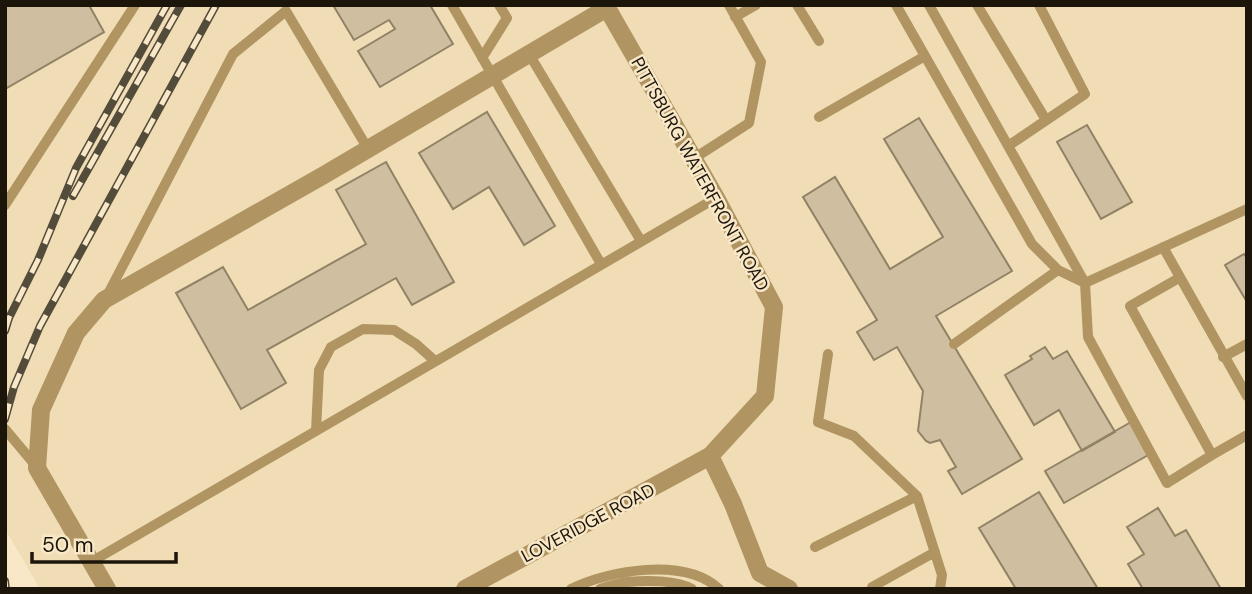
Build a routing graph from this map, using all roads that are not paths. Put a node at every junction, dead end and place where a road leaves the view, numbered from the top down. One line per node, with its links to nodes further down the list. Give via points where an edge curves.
1 (135, 5): 24 (lane)
2 (452, 5): 16 (lane)
3 (499, 5): 16 (lane, via 507,18)
4 (729, 5): 12 (lane)
5 (756, 5): 12 (lane)
6 (797, 5): 13 (lane)
7 (896, 5): 15 (lane)
8 (929, 5): 20 (lane)
9 (977, 5): 19 (lane)
10 (1039, 5): 19 (lane, via 1085,94)
11 (606, 7): 14 (street); 22 (street, PITTSBURG WATERFRONT ROAD)
12 (735, 17): 22 (lane, via 761,62 749,123)
13 (818, 41)
14 (529, 54): 17 (street); 26 (lane)
15 (925, 56): 18 (lane); 29 (lane, via 1032,244)
16 (482, 58): 17 (lane)
17 (492, 75): 21 (street); 28 (lane)
18 (819, 117)
19 (1046, 120): 20 (lane)
20 (1008, 146): 31 (lane)
21 (368, 149): 32 (street); 32 (lane, via 286,11 233,54)
22 (694, 159): 23 (street, PITTSBURG WATERFRONT ROAD)
23 (716, 198): 26 (lane); 43 (street, PITTSBURG WATERFRONT ROAD, via 774,307 765,396)
24 (5, 205)
25 (1247, 209): 27 (lane)
26 (640, 242): 28 (lane)
27 (1163, 247): 30 (lane); 31 (lane)
28 (601, 264): 37 (lane)
29 (1058, 270): 31 (lane); 33 (lane)
30 (1180, 278): 36 (lane); 42 (lane, via 1130,306)
31 (1085, 283): 42 (lane, via 1088,337 1167,483)
32 (104, 300): 44 (street, via 76,333 41,410)
33 (954, 344)
34 (1247, 344): 36 (lane)
35 (828, 354): 45 (lane, via 818,422 854,436)
36 (1223, 357): 38 (lane)
37 (435, 361): 40 (lane); 40 (lane, via 394,330 363,329 331,347 319,370)
38 (1247, 396)
39 (5, 429): 44 (lane)
40 (316, 431): 48 (lane)
41 (1247, 435): 42 (lane)
42 (1212, 455)
43 (710, 456): 49 (street); 52 (street, LOVERIDGE ROAD)
44 (37, 468): 48 (street)
45 (917, 496): 46 (lane); 47 (lane)
46 (816, 547)
47 (934, 552): 50 (lane); 58 (lane, via 942,575)
48 (91, 562): 51 (street)
49 (763, 581): 57 (street)
50 (872, 586)
51 (107, 589)
52 (465, 589)
53 (570, 589): 56 (lane, via 616,573 654,570 685,571)
54 (600, 589): 55 (lane, via 628,582 660,582)
55 (692, 589)
56 (719, 589)
57 (789, 589)
58 (940, 589)

